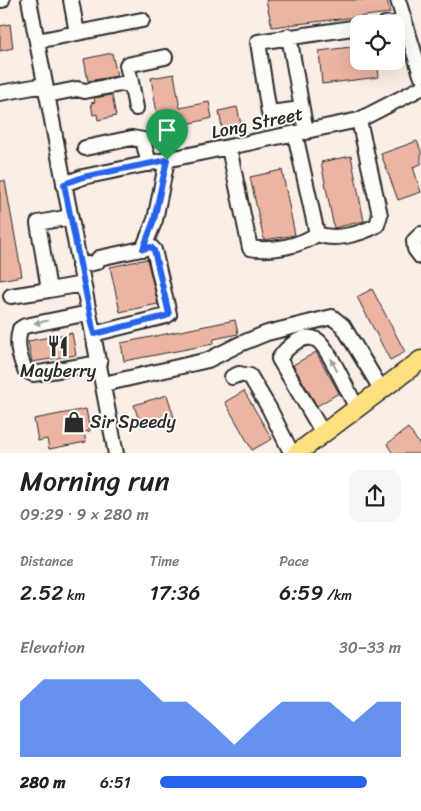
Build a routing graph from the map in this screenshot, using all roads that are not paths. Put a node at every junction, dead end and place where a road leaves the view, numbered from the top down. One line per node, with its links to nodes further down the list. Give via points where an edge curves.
1 (29, 0): 10 (street)
2 (71, 0): 8 (street)
3 (398, 0): 4 (street)
4 (401, 15)
5 (142, 20): 8 (street)
6 (350, 28): 9 (street)
7 (405, 28): 12 (street)
8 (77, 33): 10 (street)
9 (289, 36): 18 (street); 18 (street, via 258,42 269,113)
10 (37, 41): 15 (street)
11 (165, 57): 13 (street, via 127,65)
12 (421, 75)
13 (131, 82): 15 (street, via 85,91); 17 (street)
14 (421, 88): 19 (street, Long Street)
15 (46, 90): 16 (street); 25 (street)
16 (0, 94)
17 (136, 108)
18 (302, 109): 20 (street)
19 (359, 120): 20 (street, Long Street); 27 (street, via 380,215 377,224 366,231 327,238)
20 (300, 133): 22 (street, Long Street); 27 (street)
21 (85, 148): 24 (street, via 132,138 143,140)
22 (229, 148): 23 (street, Long Street); 27 (street, via 250,248 262,251 307,241)
23 (167, 160): 24 (street, Long Street); 29 (street, via 154,220)
24 (149, 164): 25 (street, Long Street)
25 (64, 184): 26 (street)
26 (70, 217): 31 (street); 33 (street, via 38,223)
27 (317, 234)
28 (421, 234): 30 (street, via 414,241)
29 (143, 249): 31 (street); 36 (street, via 151,247 154,250 169,314)
30 (421, 257)
31 (79, 266): 32 (street)
32 (83, 284): 33 (street); 35 (street)
33 (49, 290): 34 (street)
34 (11, 296)
35 (89, 313): 36 (street); 38 (street, one-way to 38, via 25,326 20,329 17,339 18,353 25,370 33,374)
36 (94, 334): 38 (street)
37 (421, 360): 41 (main road)
38 (100, 363): 40 (street)
39 (232, 377): 45 (street, via 239,374 250,376)
40 (104, 384): 41 (street, via 208,360 267,333 332,317 343,326); 44 (street)
41 (382, 390): 42 (main road)
42 (357, 408): 43 (main road); 43 (street, one-way to 43, via 326,350 317,340 306,338 286,347 279,359)
43 (323, 433): 46 (main road)
44 (116, 453)
45 (293, 453)
46 (295, 453)

